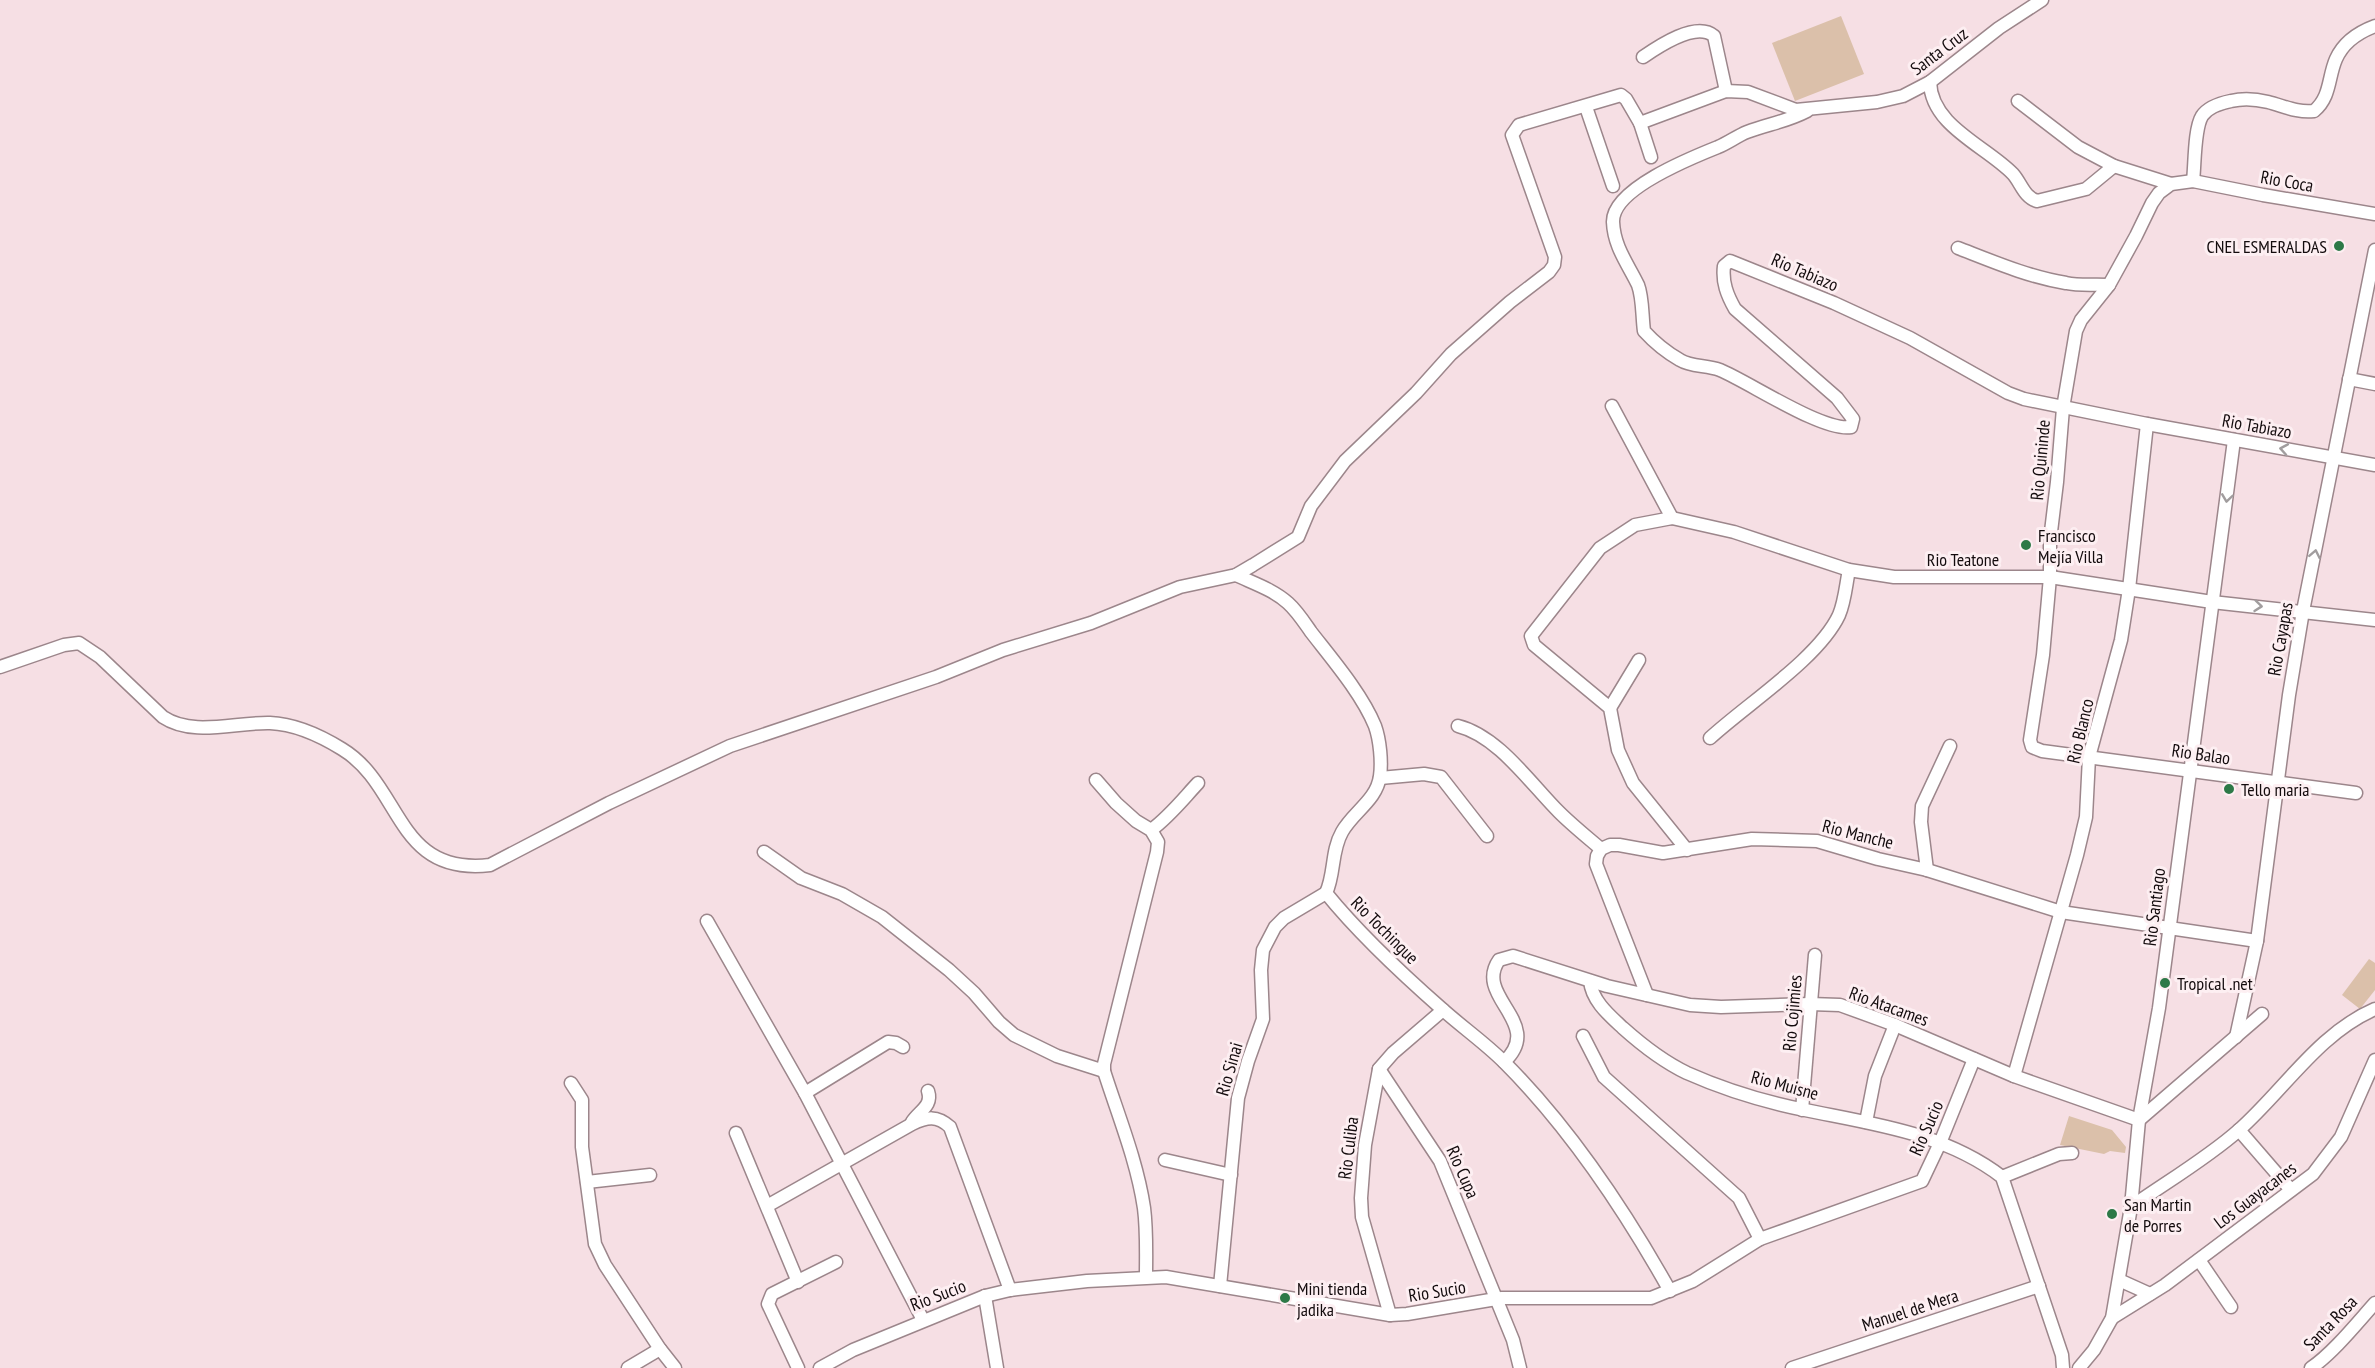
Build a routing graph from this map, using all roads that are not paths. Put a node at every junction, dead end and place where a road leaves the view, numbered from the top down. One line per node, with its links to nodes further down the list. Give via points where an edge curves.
1 (2042, 0): 4 (street, Santa Cruz)
2 (2375, 26): 12 (street, via 2348,42 2336,58 2324,101 2314,111 2252,99 2210,108 2199,124)
3 (1643, 57): 5 (street, via 1686,34 1708,31 1714,36)
4 (1929, 82): 8 (street, Santa Cruz, via 1903,96 1877,102); 11 (street, via 1935,104 1949,121 2014,175 2030,199 2037,201 2086,189)
5 (1726, 91): 8 (street, via 1748,92 1792,110); 9 (street)
6 (2018, 102): 11 (street, via 2078,147)
7 (1586, 107): 9 (street, via 1621,95); 14 (street); 30 (street, via 1519,125 1512,135 1555,258 1550,272 1460,346 1345,462 1311,506 1298,537)
8 (1811, 109): 23 (street, Rio Tabiazo, via 1696,155 1632,192 1617,208 1613,219 1621,257 1639,288 1644,331 1683,362 1719,370 1801,412 1832,425 1851,427 1853,420 1837,398 1735,309 1723,275 1724,266 1730,261 1910,338 2008,393)
9 (1640, 123): 10 (street)
10 (1651, 157)
11 (2114, 166): 13 (street)
12 (2193, 181): 13 (street); 15 (street, Rio Coca)
13 (2171, 184): 18 (street, Rio Quininde, via 2152,203)
14 (1613, 186)
15 (2375, 214)
16 (1959, 248): 18 (street, via 2038,277 2069,284)
17 (2375, 250): 19 (street, Rio Cayapas)
18 (2109, 285): 23 (street, Rio Quininde, via 2076,331)
19 (2371, 290): 20 (street, Rio Cayapas)
20 (2349, 379): 21 (street); 26 (street, Rio Cayapas)
21 (2375, 384)
22 (1612, 406): 28 (street)
23 (2063, 408): 24 (street, Rio Tabiazo); 31 (street, Rio Quininde)
24 (2147, 424): 25 (street, Rio Tabiazo); 32 (street, Rio Blanco)
25 (2235, 440): 26 (street, Rio Tabiazo, one-way to 25); 33 (street, Rio Santiago, one-way to 33)
26 (2334, 458): 27 (street, Rio Tabiazo); 34 (street, Rio Cayapas, one-way to 26)
27 (2375, 465)
28 (1672, 518): 29 (street, Rio Teatone, via 1734,532); 38 (street, Rio Teatone, via 1635,525 1600,548 1531,636 1534,645)
29 (1849, 570): 31 (street, Rio Teatone, via 1893,577); 40 (street, via 1841,612 1825,636 1801,662)
30 (1236, 575): 37 (street, via 1180,587 1091,623 730,746 490,865 470,867 432,856 416,842 364,768 318,735 270,723 192,728 172,723 80,643); 45 (street, via 1288,603 1330,656 1375,728)
31 (2050, 577): 32 (street, Rio Teatone); 42 (street, Rio Quininde, via 2030,740 2032,747)
32 (2129, 589): 33 (street, Rio Teatone); 43 (street, Rio Blanco, via 2121,640)
33 (2212, 602): 34 (street, Rio Teatone, one-way to 34); 44 (street, Rio Santiago)
34 (2303, 611): 35 (street, Rio Teatone); 48 (street, Rio Cayapas)
35 (2375, 620)
36 (1639, 660): 38 (street)
37 (0, 667)
38 (1610, 708): 53 (street, via 1618,750 1633,783)
39 (1458, 726): 52 (street, via 1483,736 1500,750 1561,814)
40 (1710, 738)
41 (1950, 746): 55 (street, via 1922,806)
42 (2042, 751): 43 (street, Rio Balao)
43 (2089, 757): 44 (street, Rio Balao); 57 (street, Rio Blanco, via 2086,817)
44 (2189, 771): 48 (street, Rio Balao); 59 (street, Rio Santiago)
45 (1380, 778): 51 (street, via 1424,774 1441,777); 56 (street, Rio Tochingue, via 1369,801 1342,830)
46 (1096, 780): 50 (street, via 1107,795)
47 (1198, 783): 50 (street)
48 (2278, 783): 49 (street, Rio Balao); 60 (street, Rio Cayapas)
49 (2356, 794)
50 (1151, 830): 76 (street, via 1158,842 1157,852)
51 (1487, 836)
52 (1601, 849): 53 (street, Rio Manche, via 1619,845 1663,853); 63 (street, via 1597,856 1599,872)
53 (1687, 850): 55 (street, Rio Manche, via 1752,839 1817,841)
54 (764, 852): 76 (street, via 801,878 842,894 882,917 949,970 1014,1035 1058,1056)
55 (1927, 870): 57 (street, Rio Manche)
56 (1326, 893): 66 (street, Rio Tochingue); 92 (street, Rio Sinai, via 1284,918 1263,950 1263,1019 1238,1098)
57 (2061, 912): 59 (street, Rio Manche); 77 (street, Rio Blanco)
58 (707, 921): 80 (street)
59 (2169, 928): 60 (street, Rio Manche); 82 (street, Rio Santiago)
60 (2257, 941): 70 (street, Rio Cayapas)
61 (1815, 955): 64 (street, Rio Cojimies)
62 (1590, 981): 63 (street, Rio Atacames); 74 (street, Rio Atacames, via 1521,957 1498,960 1492,980 1517,1036 1516,1048); 81 (street, Rio Muisne, via 1595,999 1617,1023 1686,1072)
63 (1647, 995): 64 (street, Rio Atacames, via 1721,1007)
64 (1810, 1004): 68 (street, Rio Atacames, via 1840,1005); 81 (street, Rio Cojimies)
65 (2375, 1009): 85 (street, via 2336,1031)
66 (1443, 1010): 74 (street, Rio Tochingue); 75 (street)
67 (2262, 1014): 70 (street)
68 (1895, 1025): 72 (street, Rio Atacames); 83 (street, via 1875,1076)
69 (1583, 1036): 98 (street, via 1604,1077 1739,1198)
70 (2236, 1037): 82 (street)
71 (903, 1047): 80 (street, via 888,1042)
72 (1974, 1059): 77 (street, Rio Atacames); 87 (street, Rio Sucio)
73 (2375, 1060): 95 (street, Los Guayacanes, via 2341,1137 2313,1174)
74 (1503, 1062): 107 (street, Rio Tochingue, via 1563,1128 1616,1201)
75 (1378, 1069): 110 (street, Rio Cupa, via 1440,1161); 113 (street, Rio Culiba, via 1360,1198 1366,1237)
76 (1104, 1071): 101 (street, via 1143,1207)
77 (2014, 1076): 82 (street, Rio Atacames)
78 (571, 1083): 94 (street, via 582,1100)
79 (928, 1091): 84 (street, via 928,1104)
80 (805, 1093): 90 (street)
81 (1802, 1110): 83 (street, Rio Muisne)
82 (2139, 1120): 97 (street, Rio Santiago)
83 (1866, 1122): 87 (street, Rio Muisne)
84 (912, 1124): 90 (street); 106 (street, via 931,1117 942,1119 950,1127)
85 (2239, 1130): 95 (street); 97 (street)
86 (736, 1132): 96 (street)
87 (1940, 1143): 93 (street, Rio Muisne, via 1981,1161); 98 (street, Rio Sucio, via 1922,1181)
88 (2072, 1153): 93 (street, via 2059,1154)
89 (1165, 1161): 92 (street)
90 (841, 1166): 96 (street); 115 (street)
91 (650, 1175): 94 (street)
92 (1231, 1175): 104 (street, Rio Sinai)
93 (2002, 1177): 105 (street)
94 (587, 1182): 116 (street, via 599,1255)
95 (2291, 1190): 99 (street, Los Guayacanes)
96 (767, 1206): 103 (street)
97 (2131, 1207): 102 (street, Rio Santiago)
98 (1760, 1239): 107 (street, Rio Sucio, via 1701,1277)
99 (2199, 1260): 108 (street, Los Guayacanes); 112 (street)
100 (836, 1262): 103 (street)
101 (1146, 1277): 104 (street, Rio Sucio); 106 (street, Rio Sucio)
102 (2119, 1280): 108 (street); 114 (street, Rio Santiago)
103 (798, 1282): 119 (street, via 772,1294 768,1304)
104 (1220, 1286): 113 (street, Rio Sucio)
105 (2039, 1286): 123 (street, Manuel de Mera); 124 (street)
106 (1010, 1290): 109 (street, Rio Sucio)
107 (1670, 1291): 110 (street, Rio Sucio, via 1638,1300)
108 (2150, 1294): 114 (street, Los Guayacanes)
109 (985, 1296): 115 (street, Rio Sucio); 121 (street)
110 (1496, 1299): 113 (street, Rio Sucio); 122 (street, Rio Cupa)
111 (2375, 1303): 126 (street, Santa Rosa, via 2328,1357)
112 (2231, 1307)
113 (1390, 1315)
114 (2112, 1318): 125 (street, Rio Santiago)
115 (923, 1320): 120 (street, Rio Sucio)
116 (660, 1349): 117 (street); 118 (street)
117 (628, 1368)
118 (675, 1368)
119 (798, 1368)
120 (820, 1368)
121 (997, 1368)
122 (1520, 1368)
123 (1791, 1368)
124 (2063, 1368)
125 (2079, 1368)
126 (2311, 1368)

